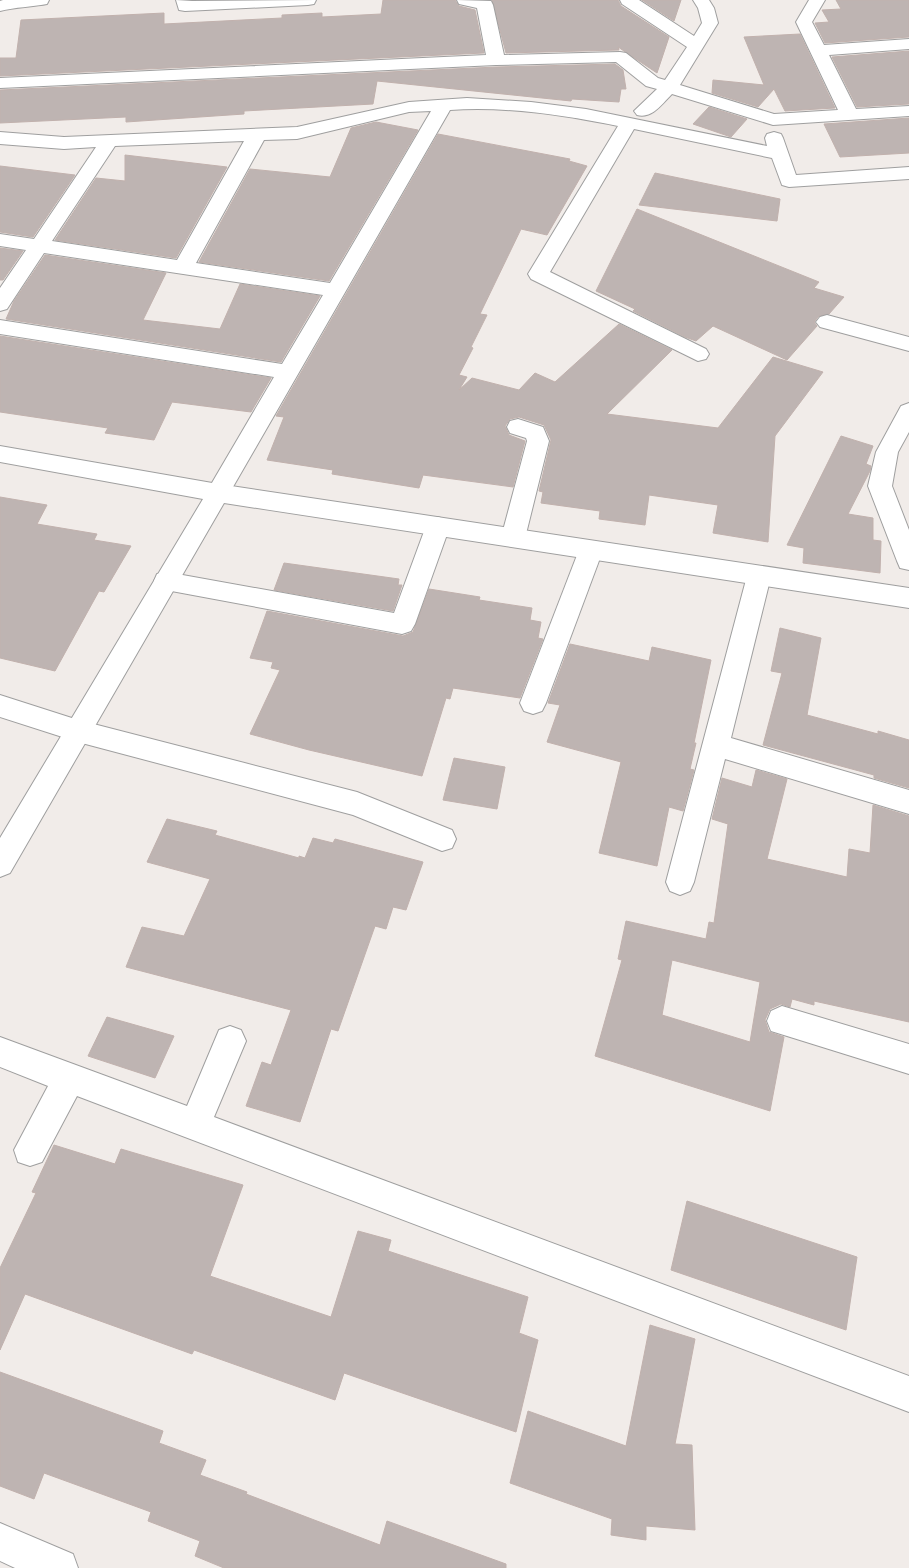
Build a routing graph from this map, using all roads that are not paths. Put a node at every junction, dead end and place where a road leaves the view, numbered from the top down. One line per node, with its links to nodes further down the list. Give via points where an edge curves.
1 (41, 0): 8 (street)
2 (184, 0): 3 (street, via 184,6)
3 (308, 0)
4 (465, 0): 12 (street, via 485,6)
5 (628, 0): 10 (street)
6 (701, 0): 10 (street, via 710,23)
7 (817, 0): 11 (street, via 804,22)
8 (0, 6)
9 (909, 44): 11 (street)
10 (696, 45): 14 (street)
11 (818, 51): 17 (street)
12 (496, 60): 13 (street); 14 (street, via 620,57 652,82)
13 (0, 83)
14 (670, 87): 18 (street); 19 (street)
15 (444, 104): 18 (street, via 531,107); 20 (street, via 409,106 297,133); 28 (street)
16 (909, 111): 17 (street)
17 (849, 114): 19 (street)
18 (636, 117): 23 (street); 33 (street, via 538,274)
19 (773, 120): 23 (street, via 774,138)
20 (257, 135): 22 (street); 27 (street)
21 (0, 138): 22 (street, via 64,143)
22 (109, 141): 26 (street)
23 (780, 154): 24 (street, via 789,181)
24 (909, 172)
25 (0, 240): 26 (street)
26 (38, 246): 27 (street); 29 (street)
27 (183, 268): 28 (street)
28 (335, 290): 34 (street)
29 (0, 304)
30 (827, 322): 32 (street)
31 (0, 327): 34 (street)
32 (909, 344)
33 (698, 354)
34 (288, 372): 38 (street)
35 (909, 411): 42 (street, via 887,452 880,486)
36 (518, 427): 40 (street, via 535,433 538,441)
37 (0, 454): 38 (street)
38 (218, 493): 39 (street); 44 (street)
39 (438, 526): 40 (street); 44 (street, via 402,624)
40 (513, 538): 41 (street)
41 (591, 550): 43 (street); 46 (street)
42 (909, 561)
43 (759, 576): 45 (street); 49 (street)
44 (166, 581): 48 (street)
45 (909, 598)
46 (533, 703)
47 (0, 706): 48 (street)
48 (78, 731): 51 (street, via 357,804); 52 (street)
49 (715, 746): 50 (street); 53 (street)
50 (909, 802)
51 (442, 839)
52 (0, 864)
53 (680, 882)
54 (782, 1021): 57 (street)
55 (230, 1041): 59 (street)
56 (0, 1052): 58 (street)
57 (909, 1059)
58 (70, 1078): 59 (street); 60 (street)
59 (195, 1125): 61 (street)
60 (30, 1150)
61 (909, 1394)
62 (0, 1542): 63 (street)
63 (59, 1568)

